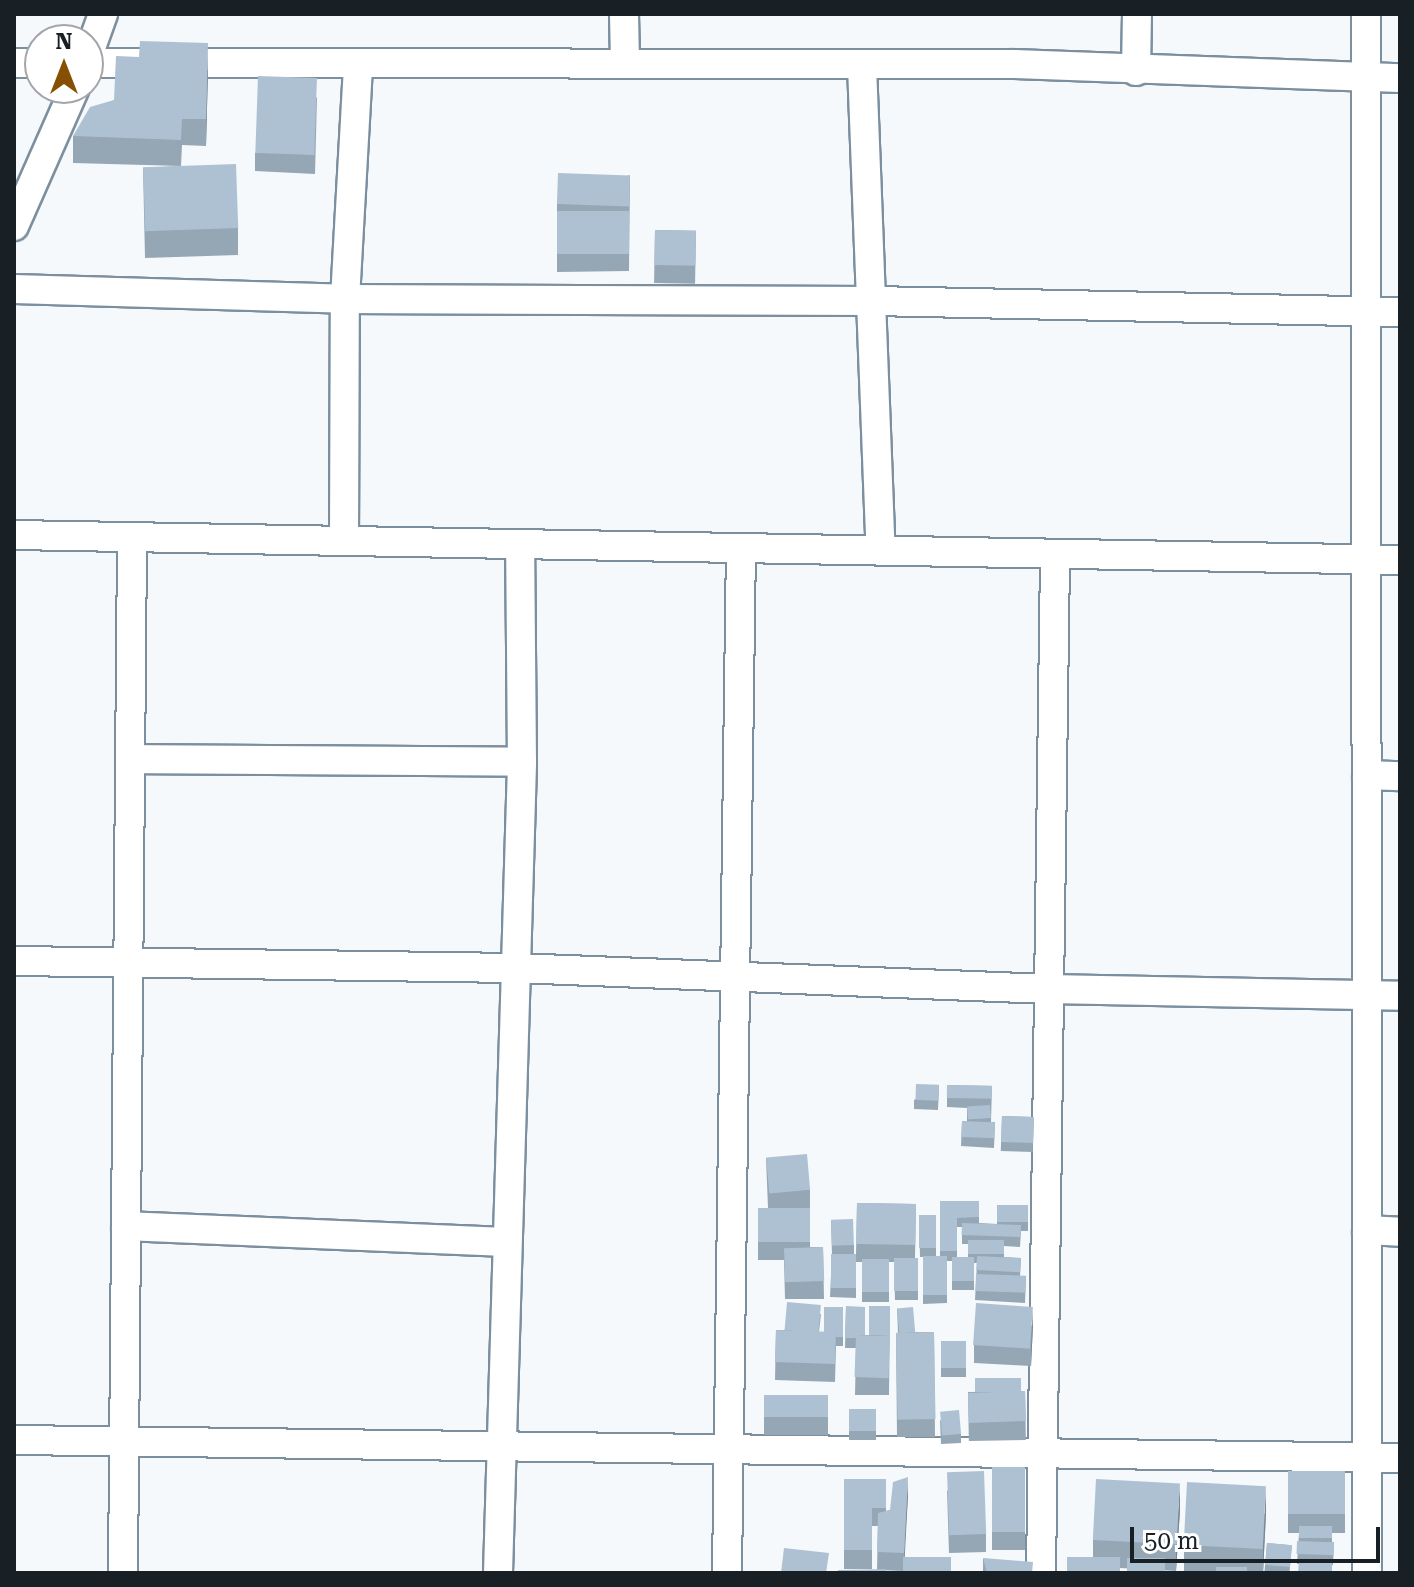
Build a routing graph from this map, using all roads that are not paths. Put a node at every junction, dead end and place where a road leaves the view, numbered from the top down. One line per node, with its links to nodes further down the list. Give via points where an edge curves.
1 (624, 14): 4 (street)
2 (1137, 14): 8 (street)
3 (1366, 14): 9 (street)
4 (625, 61): 6 (street); 7 (street)
5 (104, 63): 6 (street)
6 (358, 65): 14 (street)
7 (862, 66): 8 (street, via 1015,64); 15 (street)
8 (1136, 71): 9 (street)
9 (1366, 77): 10 (street); 16 (street)
10 (1400, 78)
11 (68, 104): 12 (street)
12 (14, 226)
13 (14, 289): 14 (street)
14 (345, 299): 15 (street); 20 (street)
15 (873, 301): 16 (street); 23 (street)
16 (1367, 311): 17 (street); 25 (street)
17 (1400, 312)
18 (14, 535): 19 (street)
19 (132, 537): 20 (street); 27 (street)
20 (344, 540): 21 (street)
21 (520, 544): 22 (street); 28 (street)
22 (741, 548): 23 (street); 34 (street)
23 (881, 550): 24 (street)
24 (1055, 554): 25 (street); 35 (street)
25 (1367, 559): 26 (street); 29 (street)
26 (1400, 560)
27 (130, 759): 28 (street); 32 (street)
28 (522, 762): 33 (street)
29 (1367, 775): 30 (street); 36 (street)
30 (1400, 776)
31 (14, 961): 32 (street)
32 (128, 964): 33 (street); 38 (street)
33 (516, 968): 34 (street); 41 (street)
34 (735, 976): 35 (street); 45 (street)
35 (1049, 989): 36 (street); 46 (street)
36 (1367, 994): 37 (street); 39 (street)
37 (1400, 996)
38 (126, 1226): 41 (street); 43 (street)
39 (1367, 1230): 40 (street); 47 (street)
40 (1400, 1232)
41 (504, 1242): 44 (street)
42 (14, 1440): 43 (street)
43 (124, 1441): 44 (street); 49 (street)
44 (505, 1446): 45 (street); 50 (street)
45 (728, 1449): 46 (street); 51 (street)
46 (1042, 1453): 47 (street); 52 (street)
47 (1367, 1458): 48 (street); 53 (street)
48 (1400, 1458)
49 (123, 1573)
50 (498, 1573)
51 (727, 1573)
52 (1041, 1573)
53 (1367, 1573)

